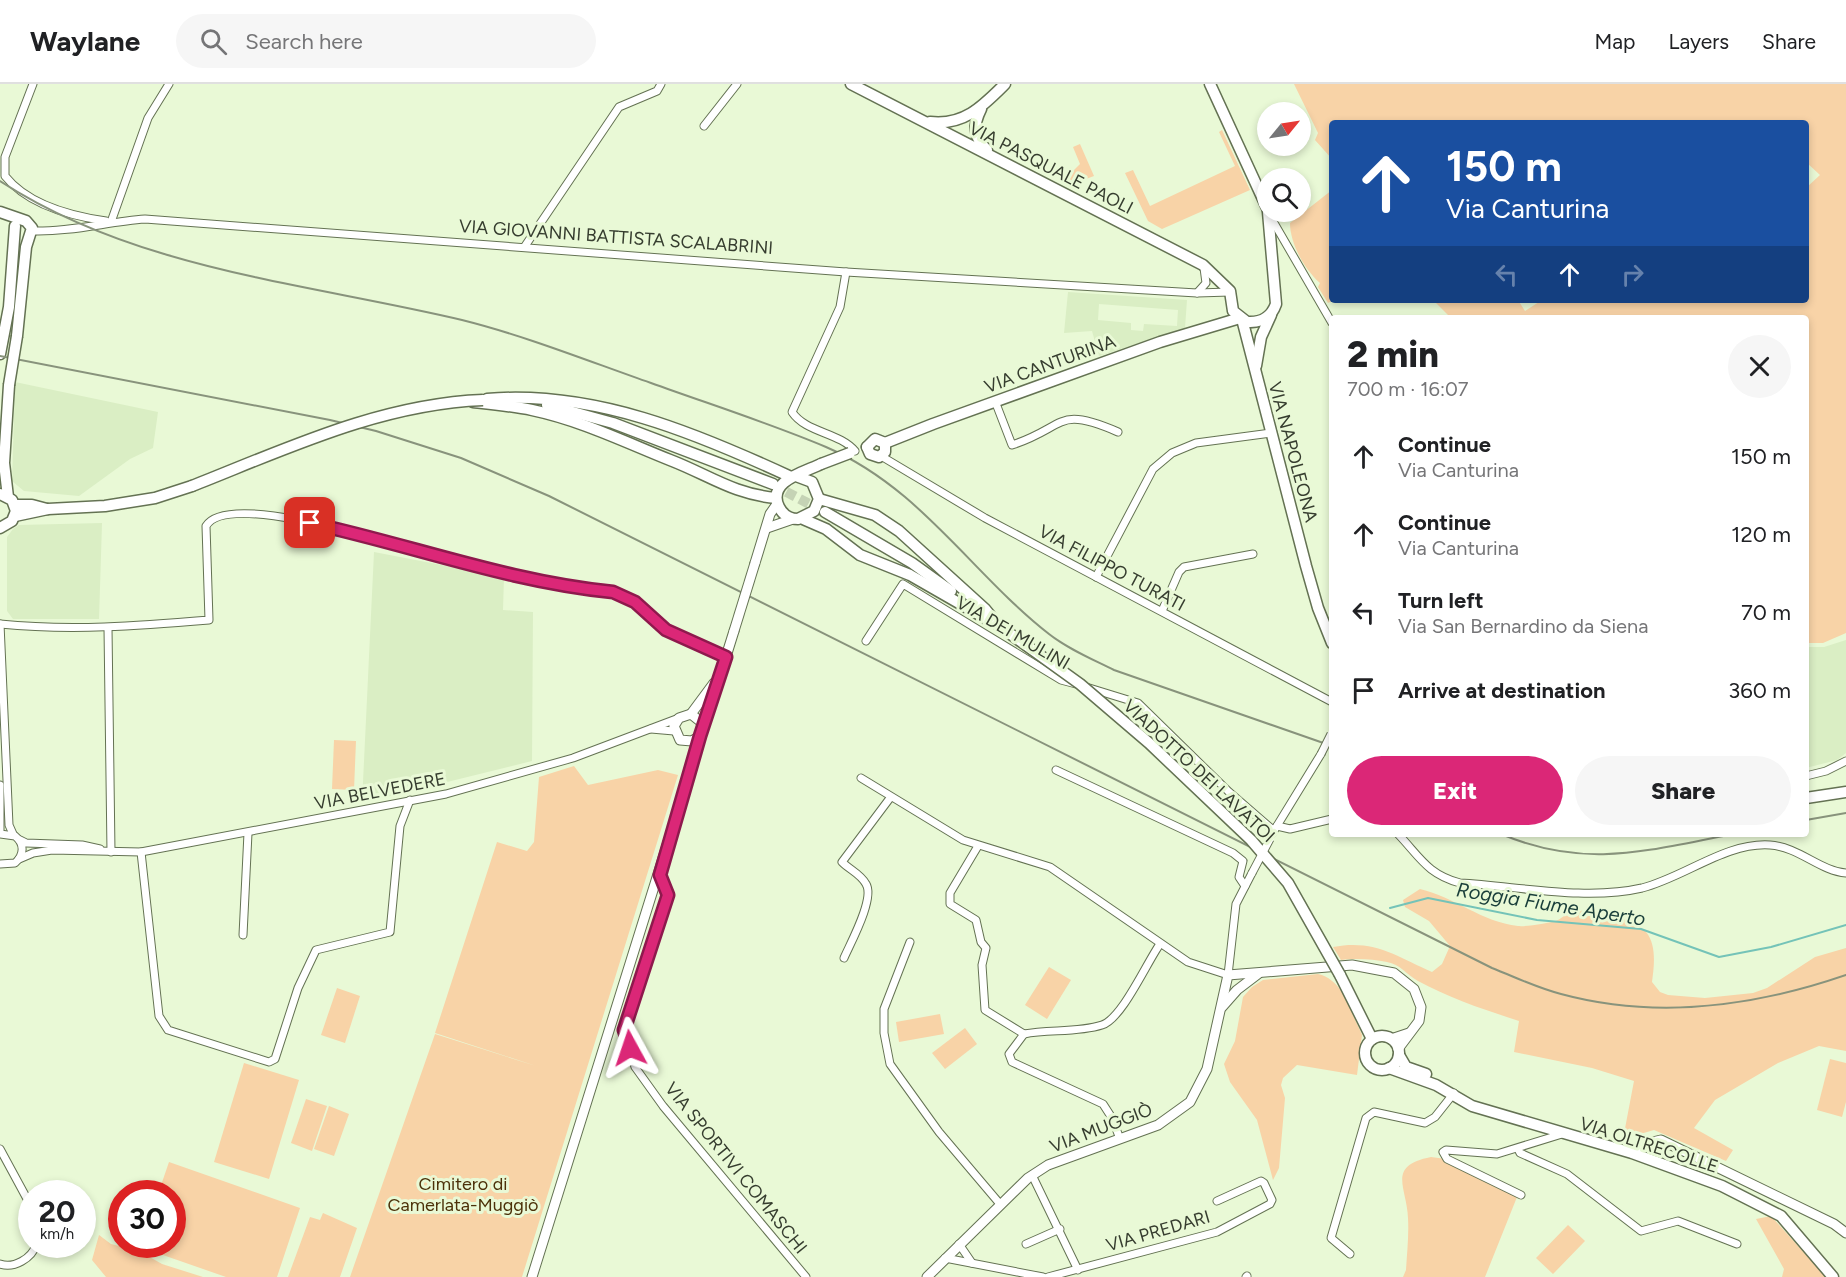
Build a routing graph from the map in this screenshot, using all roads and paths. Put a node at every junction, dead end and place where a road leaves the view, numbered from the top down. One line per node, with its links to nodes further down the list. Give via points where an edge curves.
1 (33, 84): 14 (street, via 4,157 5,176 17,188 54,209)
2 (169, 84): 14 (street, via 148,118)
3 (661, 84): 19 (street, via 657,91 620,107)
4 (737, 84): 10 (street)
5 (851, 84): 9 (main road, VIA PASQUALE PAOLI)
6 (1005, 84): 8 (main road)
7 (1210, 84): 12 (main road)
8 (981, 109): 9 (main road, via 954,121); 11 (main road, via 976,118 976,137)
9 (924, 122): 11 (main road, VIA PASQUALE PAOLI)
10 (704, 126)
11 (999, 160): 20 (main road, VIA PASQUALE PAOLI)
12 (1257, 189)
13 (0, 213): 17 (main road)
14 (111, 222): 18 (street, VIA GIOVANNI BATTISTA SCALABRINI); 19 (street, VIA GIOVANNI BATTISTA SCALABRINI, via 145,219)
15 (1269, 222): 24 (main road, VIA NAPOLEONA, via 1276,291)
16 (1273, 222): 26 (street)
17 (17, 227): 18 (main road, via 21,240); 18 (main road, via 29,223); 27 (main road)
18 (30, 235): 44 (main road, bridge, via 9,385 4,463)
19 (525, 246): 21 (street, VIA GIOVANNI BATTISTA SCALABRINI)
20 (1203, 265): 22 (main road, VIA PASQUALE PAOLI); 23 (street, via 1206,283)
21 (846, 272): 23 (street, VIA GIOVANNI BATTISTA SCALABRINI); 36 (street, via 840,307 792,409 797,418 835,436)
22 (1230, 292): 23 (street, VIA GIOVANNI BATTISTA SCALABRINI); 25 (main road, VIA NAPOLEONA)
23 (1197, 293)
24 (1274, 310): 25 (main road, VIA CANTURINA, via 1255,322); 28 (main road, VIA NAPOLEONA, via 1261,337)
25 (1238, 316): 28 (main road, VIA NAPOLEONA); 30 (main road, VIA CANTURINA)
26 (1329, 318)
27 (0, 354)
28 (1255, 375): 33 (main road, VIA NAPOLEONA)
29 (464, 400): 31 (main road, bridge); 31 (main road, bridge); 44 (main road, bridge, via 359,422 155,498 48,509)
30 (995, 401): 32 (street, via 1012,445 1070,417 1089,419); 34 (main road, VIA CANTURINA)
31 (533, 403): 39 (main road, via 636,414); 40 (main road, via 614,423); 43 (main road, via 741,493)
32 (1118, 432)
33 (1271, 433): 50 (street, via 1196,442 1172,453 1154,469); 51 (main road, VIA NAPOLEONA)
34 (885, 443): 35 (main road, via 875,439); 37 (main road, via 886,450)
35 (867, 447): 36 (main road); 37 (main road, via 872,456)
36 (852, 452): 38 (main road, bridge)
37 (881, 456): 50 (street, VIA FILIPPO TURATI, via 945,496)
38 (821, 464): 39 (main road); 41 (main road)
39 (794, 477): 41 (main road, via 807,478); 43 (main road, via 780,486)
40 (773, 484)
41 (816, 486): 42 (main road)
42 (819, 499): 46 (main road, via 814,511); 54 (main road, via 875,515 899,531)
43 (777, 501): 46 (main road, via 782,513); 48 (street)
44 (9, 503): 47 (main road, via 9,525)
45 (825, 512): 54 (main road, via 886,547)
46 (798, 519): 48 (street); 54 (main road, via 826,529 860,555 910,575)
47 (0, 528)
48 (767, 528): 59 (street, bridge)
49 (1253, 554): 52 (street, via 1184,567)
50 (1096, 577): 52 (street, VIA FILIPPO TURATI)
51 (1318, 608): 55 (main road, VIA NAPOLEONA); 57 (main road, VIA NAPOLEONA)
52 (1162, 611): 61 (street, VIA FILIPPO TURATI)
53 (0, 624): 56 (street); 83 (street, via 9,825)
54 (998, 625): 103 (main road, VIADOTTO DEI LAVATOI, bridge, via 1080,684 1149,742 1251,840 1288,883 1361,1013)
55 (1329, 626)
56 (108, 628): 59 (street, via 209,620 205,529 209,520 260,513 333,528 458,563 613,592 635,602 666,630); 87 (street)
57 (1329, 636)
58 (866, 641): 80 (street, VIA DEI MULINI, via 903,584 1060,680 1138,703 1229,792)
59 (726, 657): 60 (street)
60 (720, 676): 62 (street); 66 (street)
61 (1329, 700)
62 (691, 714): 63 (street); 66 (street, via 700,722)
63 (679, 718): 64 (street, VIA BELVEDERE); 65 (street)
64 (648, 729): 65 (street, VIA BELVEDERE); 78 (street, VIA BELVEDERE, via 573,758 446,794)
65 (674, 731): 68 (street)
66 (701, 732): 68 (street); 71 (street)
67 (1329, 736): 80 (street, bridge)
68 (687, 742): 71 (street)
69 (1846, 761): 72 (street)
70 (1056, 770): 93 (street, via 1233,854 1242,861 1239,877)
71 (691, 772): 92 (street)
72 (1809, 775)
73 (861, 778): 76 (street)
74 (0, 785): 81 (street)
75 (1846, 792): 77 (main road)
76 (890, 798): 86 (street); 97 (street, via 842,862 868,886 868,900)
77 (1809, 798)
78 (410, 800): 82 (street, VIA BELVEDERE); 88 (street, via 400,826 390,932 316,950 298,988 275,1059 269,1062 168,1030 159,1016)
79 (1329, 820): 80 (street, via 1290,829)
80 (1275, 828): 93 (street, bridge)
81 (0, 832): 83 (street)
82 (248, 833): 88 (street, VIA BELVEDERE); 94 (street)
83 (13, 834): 85 (street)
84 (1401, 837): 91 (street, via 1424,865 1443,878 1590,893 1641,888 1739,847 1769,845 1792,849)
85 (20, 840): 87 (street, VIA BELVEDERE, via 82,845); 89 (street)
86 (978, 846): 96 (street, via 1050,867); 102 (street, via 948,900 976,920 986,948 982,965 985,1010)
87 (111, 852): 88 (street, VIA BELVEDERE); 89 (street, VIA BELVEDERE, via 42,851)
88 (141, 852)
89 (19, 859): 90 (street, VIA BELVEDERE, via 8,865)
90 (0, 864)
91 (1846, 873)
92 (660, 875): 128 (street); 129 (street, VIA SPORTIVI COMASCHI, via 668,895 624,1030 635,1067)
93 (1245, 886): 99 (street, via 1236,904)
94 (243, 935)
95 (910, 942): 116 (street, via 884,1009 890,1064)
96 (1160, 944): 99 (street, via 1188,962); 102 (street, via 1108,1023)
97 (844, 958)
98 (1264, 971): 99 (street); 100 (street, via 1244,984); 101 (street, via 1352,965 1388,970 1411,986 1420,999 1420,1018)
99 (1228, 975): 100 (street, VIA MUGGIÒ)
100 (1221, 1009): 108 (street, VIA MUGGIÒ, via 1207,1069 1190,1102 1158,1125)
101 (1409, 1033): 103 (street); 104 (street)
102 (1024, 1034): 108 (street, via 1009,1058 1103,1104)
103 (1382, 1038): 104 (main road); 105 (main road, via 1366,1048 1367,1061 1376,1069)
104 (1398, 1052): 105 (main road); 106 (main road, VIA OLTRECOLLE, via 1406,1067 1439,1080)
105 (1389, 1068): 106 (main road, VIA OLTRECOLLE)
106 (1453, 1093): 107 (main road, VIA OLTRECOLLE, via 1461,1102); 122 (street, via 1435,1118 1425,1123 1374,1112 1366,1118 1331,1238)
107 (1562, 1134): 110 (street); 111 (main road, VIA OLTRECOLLE)
108 (1120, 1139): 112 (street, VIA MUGGIÒ)
109 (0, 1149): 113 (street)
110 (1518, 1149): 114 (street, via 1497,1154 1446,1150 1442,1155); 121 (street, via 1567,1174 1641,1231 1678,1221)
111 (1632, 1153): 118 (street, via 1644,1144 1661,1140); 132 (main road, VIA OLTRECOLLE, via 1722,1186 1781,1215)
112 (1032, 1175): 116 (street, VIA MUGGIÒ); 117 (street)
113 (18, 1182)
114 (1521, 1195)
115 (1217, 1201): 127 (street, VIA PREDARI, via 1261,1181 1272,1200 1217,1232)
116 (1000, 1204): 119 (street, VIA MUGGIÒ)
117 (1060, 1229): 120 (street); 127 (street)
118 (1846, 1233)
119 (959, 1244): 124 (street, VIA MUGGIÒ); 125 (street)
120 (1026, 1244)
121 (1737, 1244)
122 (1350, 1254)
123 (26, 1258): 126 (street, via 5,1266)
124 (945, 1258): 125 (street, VIA PREDARI); 130 (street, VIA MUGGIÒ)
125 (972, 1263): 131 (street, VIA PREDARI)
126 (0, 1264)
127 (1078, 1270): 131 (street, VIA PREDARI)
128 (532, 1277)
129 (806, 1277)
130 (927, 1277)
131 (1046, 1277)
132 (1833, 1277)

